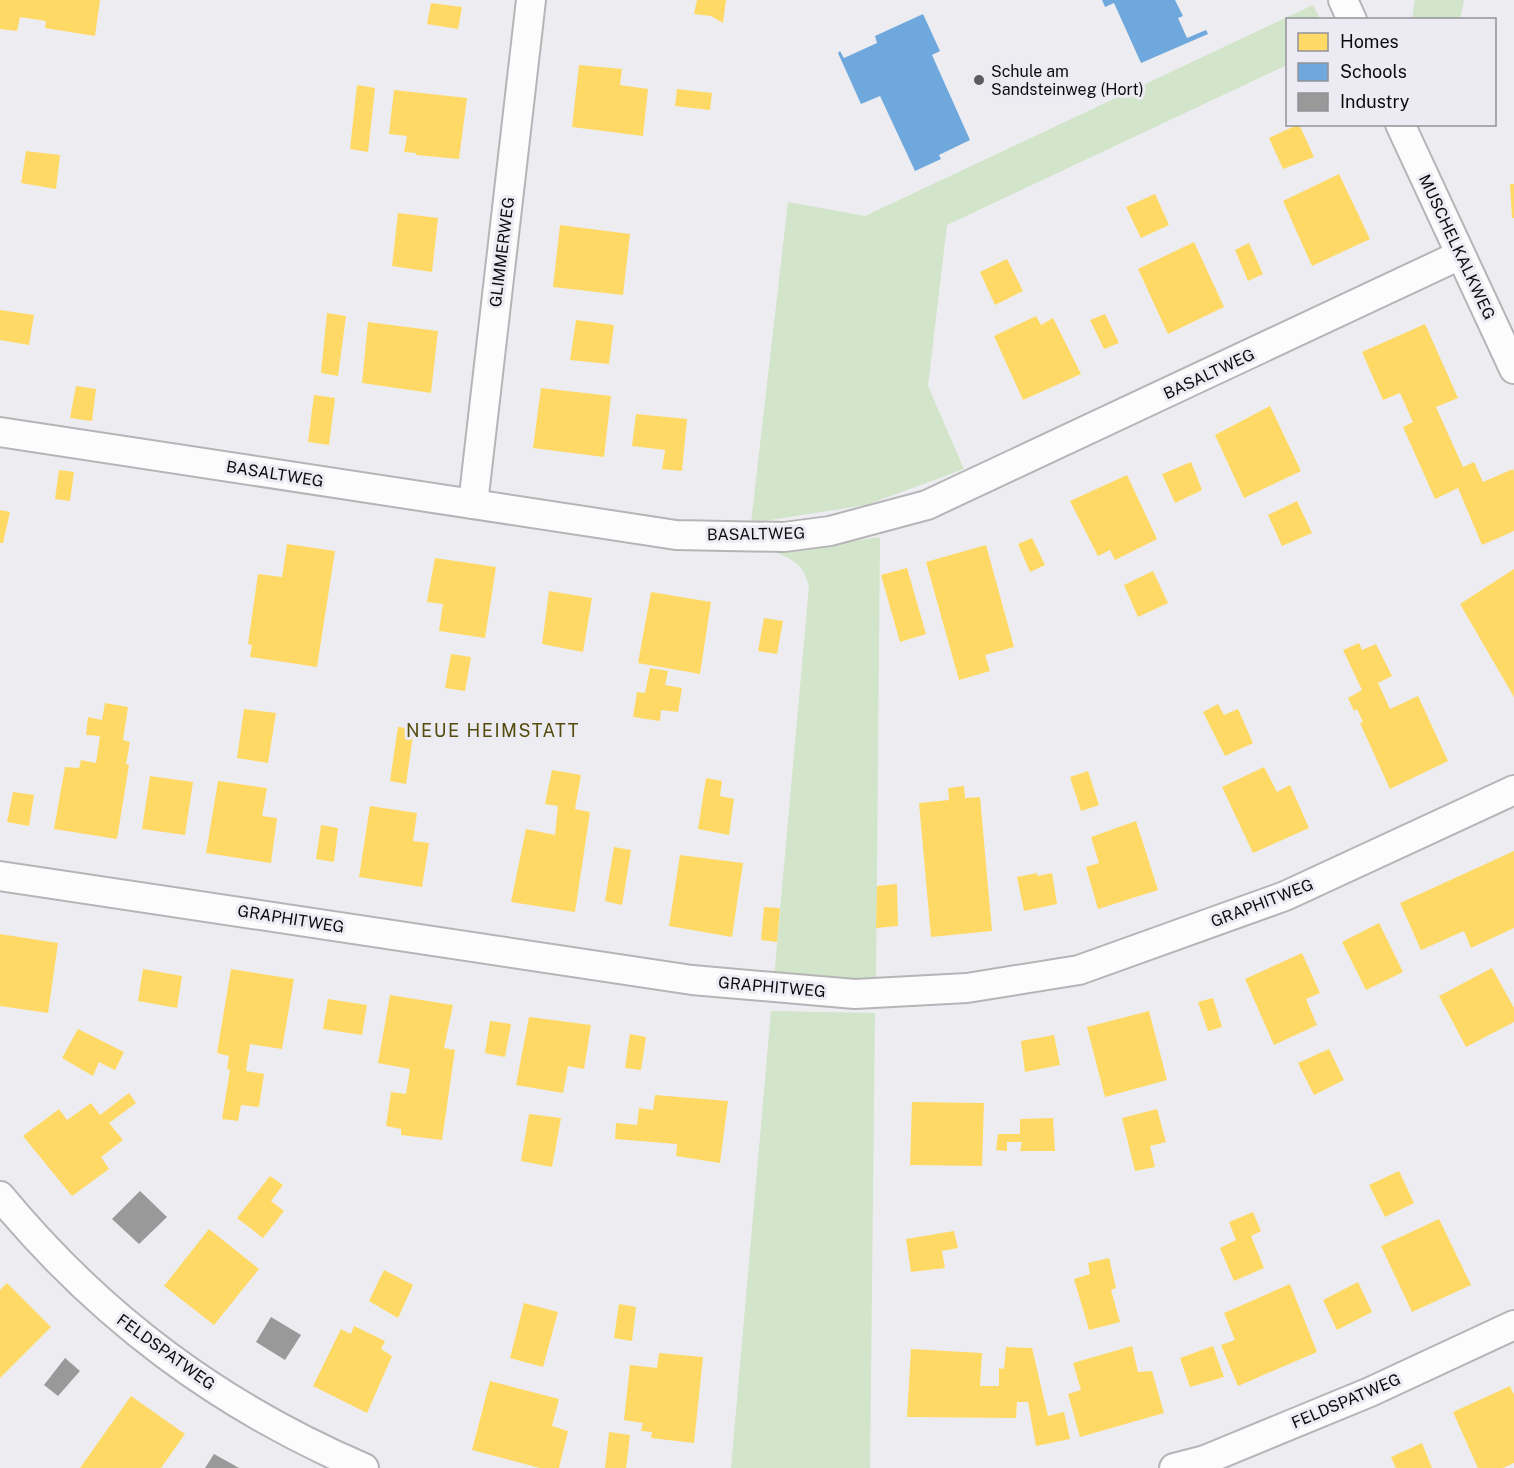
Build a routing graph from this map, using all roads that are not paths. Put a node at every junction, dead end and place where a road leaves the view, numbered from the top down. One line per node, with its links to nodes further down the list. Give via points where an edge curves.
1 (531, 0): 8 (street, GLIMMERWEG)
2 (1344, 0): 3 (street)
3 (1351, 18)
4 (1401, 126): 5 (street, MUSCHELKALKWEG)
5 (1460, 255): 6 (street, MUSCHELKALKWEG); 8 (street, BASALTWEG, via 973,485 884,518 784,537 676,535)
6 (1514, 369)
7 (0, 432): 8 (street, BASALTWEG)
8 (473, 504)
9 (1514, 790): 10 (street, GRAPHITWEG, via 1286,896 1078,970 967,988 866,994 692,980)
10 (0, 876)
11 (0, 1196): 14 (street, FELDSPATWEG, via 41,1245 134,1332 263,1419)
12 (1514, 1325): 13 (street, FELDSPATWEG)
13 (1205, 1464): 15 (street, FELDSPATWEG)
14 (364, 1468)
15 (1174, 1468)

